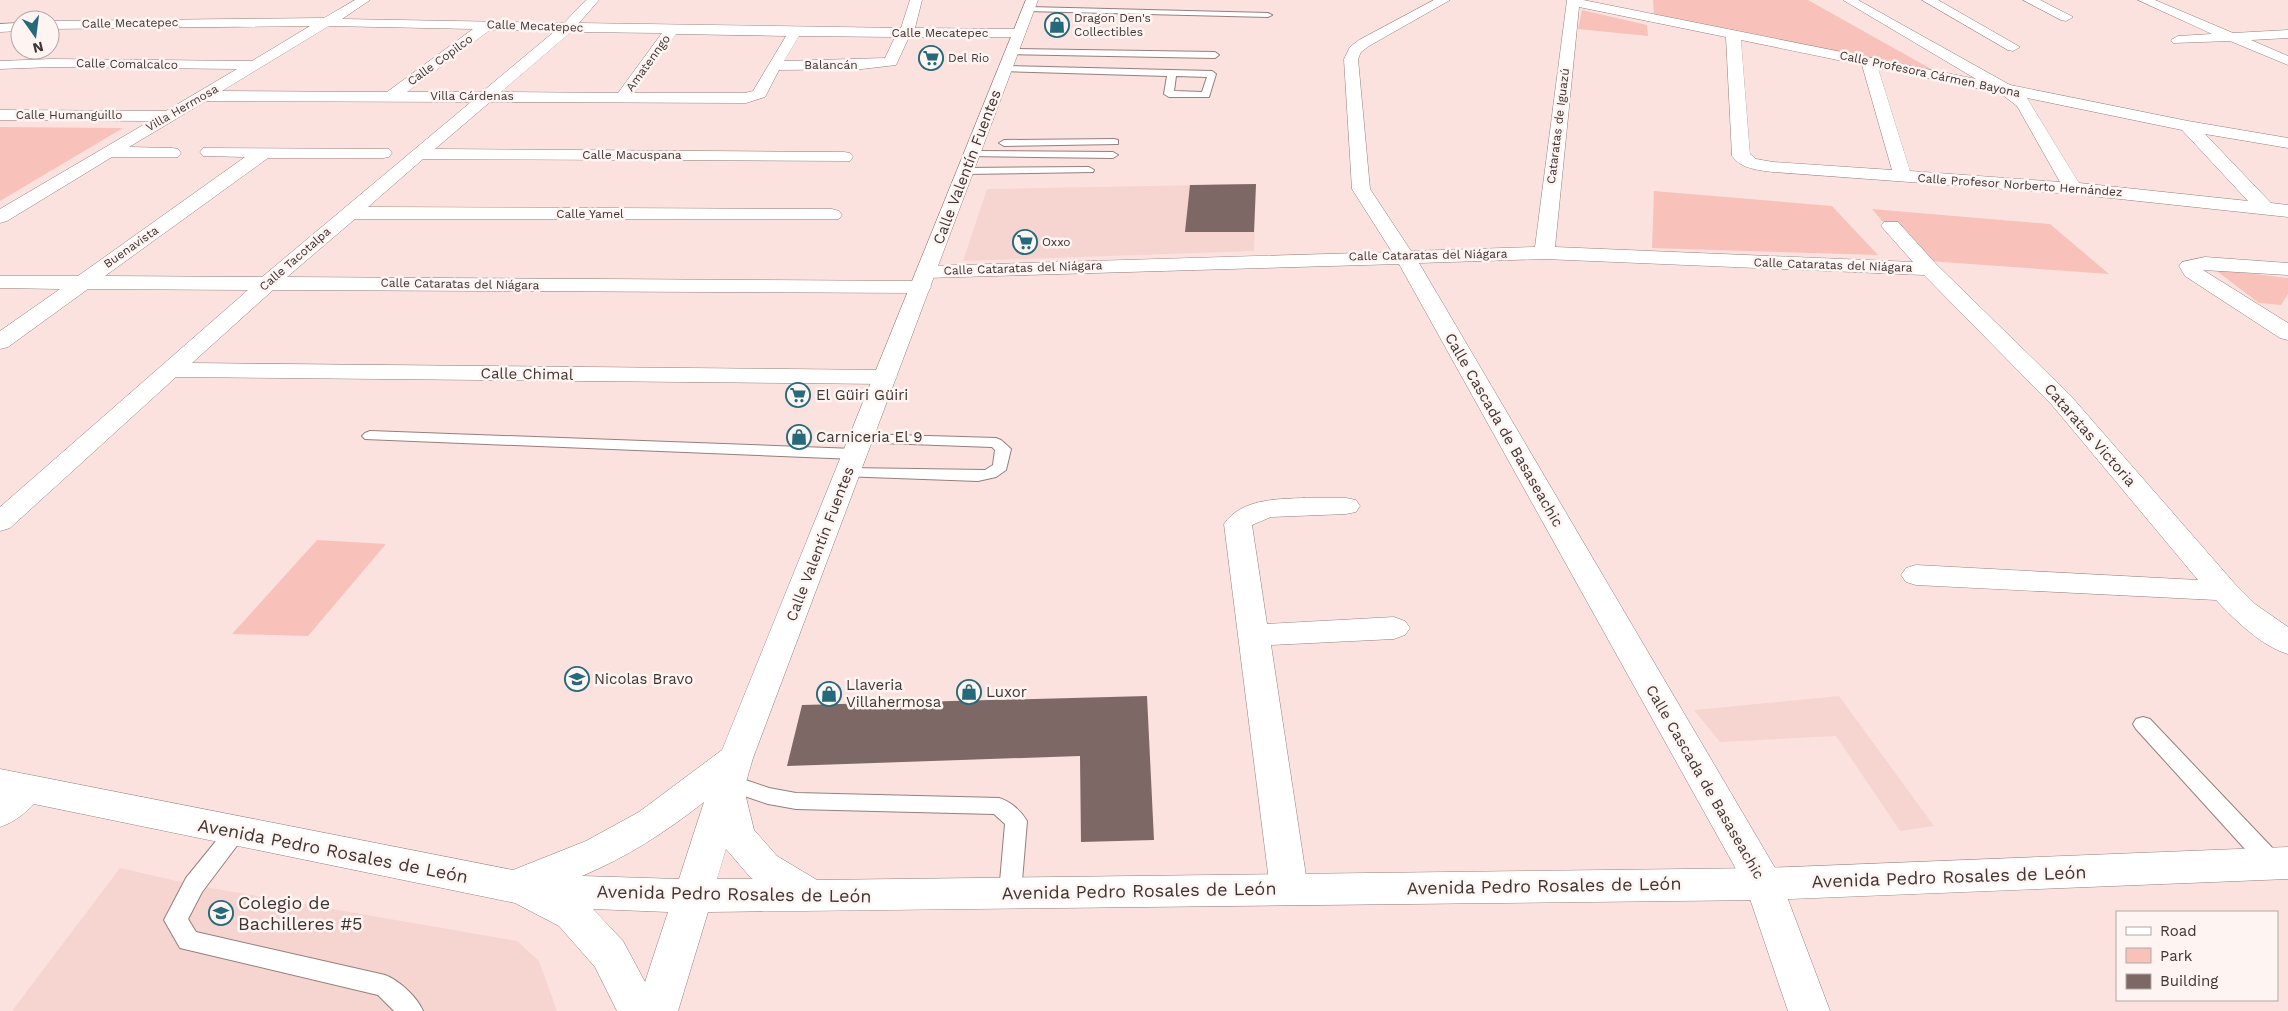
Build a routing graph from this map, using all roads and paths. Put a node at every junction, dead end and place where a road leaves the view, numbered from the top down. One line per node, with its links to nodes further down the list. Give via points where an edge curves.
1 (364, 0): 15 (street, Villa Hermosa)
2 (593, 0): 18 (street, Calle Tacotalpa)
3 (905, 0): 4 (street)
4 (916, 0): 21 (street, via 909,27)
5 (1444, 0): 64 (street, Calle Cascada de Basaseachic, via 1364,43 1355,50 1351,59 1361,189)
6 (1849, 0): 35 (street)
7 (1928, 0): 27 (street)
8 (2029, 0): 14 (street)
9 (2144, 0): 25 (street)
10 (1573, 1): 23 (street, Calle Profesora Cármen Bayona); 63 (street, Cataratas de Iguazú)
11 (1195, 3): 12 (lane)
12 (1175, 13): 13 (lane); 22 (lane)
13 (1268, 15)
14 (2066, 17)
15 (326, 22): 16 (street, Calle Mecatepec); 17 (street, Calle Mecatepec); 32 (street, Villa Hermosa)
16 (60, 25)
17 (488, 25): 18 (street, Calle Mecatepec); 37 (street, Calle Copilco)
18 (568, 27): 19 (street, Calle Mecatepec); 38 (street, Calle Tacotalpa)
19 (672, 30): 20 (street, Calle Mecatepec); 39 (street, Amatenngo)
20 (795, 32): 21 (street, Calle Mecatepec); 33 (street)
21 (904, 33): 22 (street, Calle Mecatepec); 33 (street, Balancán, via 889,63)
22 (1020, 33): 28 (lane); 34 (lane); 52 (street, Calle Valentín Fuentes)
23 (1733, 33): 29 (street, Calle Profesora Cármen Bayona); 55 (street, Calle Profesor Norberto Hernández, via 1741,156 1773,167)
24 (2288, 34): 25 (street)
25 (2232, 37): 26 (street); 30 (street)
26 (2178, 40)
27 (2013, 48)
28 (1214, 55)
29 (1868, 61): 35 (street, Calle Profesora Cármen Bayona); 55 (street)
30 (2288, 61)
31 (0, 65): 32 (street, Calle Comalcalco)
32 (255, 65): 36 (street, Villa Hermosa)
33 (774, 66): 39 (street, Villa Cárdenas, via 759,94 742,98)
34 (1172, 73): 34 (lane, via 1212,74 1206,95 1168,94)
35 (2005, 89): 42 (street, Calle Profesora Cármen Bayona); 56 (street, via 2023,103)
36 (202, 96): 37 (street, Villa Cárdenas); 41 (street, Villa Hermosa)
37 (392, 96): 38 (street, Villa Cárdenas)
38 (487, 96): 39 (street, Villa Cárdenas); 50 (street, Calle Tacotalpa)
39 (624, 97)
40 (0, 115): 41 (street, Calle Humanguillo)
41 (168, 116): 45 (street, Villa Hermosa)
42 (2188, 126): 44 (street, Calle Profesora Cármen Bayona); 57 (street)
43 (1114, 142): 52 (lane)
44 (2288, 143)
45 (106, 152): 47 (street); 61 (street, Villa Hermosa)
46 (209, 152): 48 (street)
47 (172, 153)
48 (263, 153): 49 (street); 68 (street, Buenavista)
49 (383, 153)
50 (421, 154): 53 (street, Calle Macuspana); 59 (street, Calle Tacotalpa)
51 (1113, 155): 52 (lane)
52 (971, 156): 54 (lane); 67 (street, Calle Valentín Fuentes)
53 (844, 157)
54 (1089, 170)
55 (1903, 176): 56 (street, Calle Profesor Norberto Hernández)
56 (2073, 188): 57 (street, Calle Profesor Norberto Hernández)
57 (2264, 207): 58 (street, Calle Profesor Norberto Hernández)
58 (2288, 210)
59 (348, 213): 60 (street, Calle Yamel); 70 (street, Calle Tacotalpa)
60 (832, 215)
61 (0, 217)
62 (1891, 226): 65 (street, Cataratas Victoria)
63 (1544, 253): 64 (street, Calle Cataratas del Niágara); 65 (street, Calle Cataratas del Niágara)
64 (1404, 255): 67 (street, Calle Cataratas del Niágara); 89 (street, Calle Cascada de Basaseachic)
65 (1930, 269): 80 (street, Cataratas Victoria, via 2061,400)
66 (2288, 269): 71 (street, via 2205,263 2189,266 2192,272)
67 (923, 279): 70 (street, Calle Cataratas del Niágara); 74 (street, Calle Valentín Fuentes)
68 (82, 281): 69 (street, Calle Cataratas del Niágara); 70 (street, Calle Cataratas del Niágara); 72 (street, Buenavista)
69 (0, 282)
70 (269, 282): 73 (street, Calle Tacotalpa)
71 (2288, 333)
72 (0, 342)
73 (169, 370): 74 (street, Calle Chimal); 78 (street, Calle Tacotalpa)
74 (885, 377): 76 (street, Calle Valentín Fuentes)
75 (370, 436): 76 (lane)
76 (854, 455): 76 (lane, via 978,476 990,474 1000,467 1003,450 996,443); 85 (street, Calle Valentín Fuentes)
77 (1346, 506): 82 (street, via 1263,508 1240,518 1238,524)
78 (0, 522)
79 (1916, 575): 80 (street)
80 (2224, 591): 83 (street, Cataratas Victoria, via 2244,611)
81 (1394, 628): 82 (street)
82 (1253, 636): 91 (street)
83 (2288, 643)
84 (2143, 724): 88 (lane)
85 (730, 776): 90 (street, via 599,852); 92 (lane, via 768,796 796,801 1000,806 1016,821); 93 (street, Calle Valentín Fuentes); 94 (street, via 737,836 764,867)
86 (9, 795): 87 (street, Avenida Pedro Rosales de León)
87 (237, 832): 90 (street, Avenida Pedro Rosales de León); 95 (lane, via 194,885 176,920 188,940 385,986)
88 (2283, 869): 89 (street, Avenida Pedro Rosales de León)
89 (1764, 884): 91 (street, Avenida Pedro Rosales de León); 98 (street, Calle Cascada de Basaseachic)
90 (515, 887): 93 (street, Avenida Pedro Rosales de León, via 623,895); 96 (street, via 573,914 609,954)
91 (1289, 889): 92 (street, Avenida Pedro Rosales de León)
92 (1010, 893): 94 (street, Avenida Pedro Rosales de León)
93 (694, 896): 94 (street, Avenida Pedro Rosales de León); 97 (street, Calle Valentín Fuentes)
94 (812, 896)
95 (411, 1011)
96 (639, 1011)
97 (657, 1011)
98 (1809, 1011)

